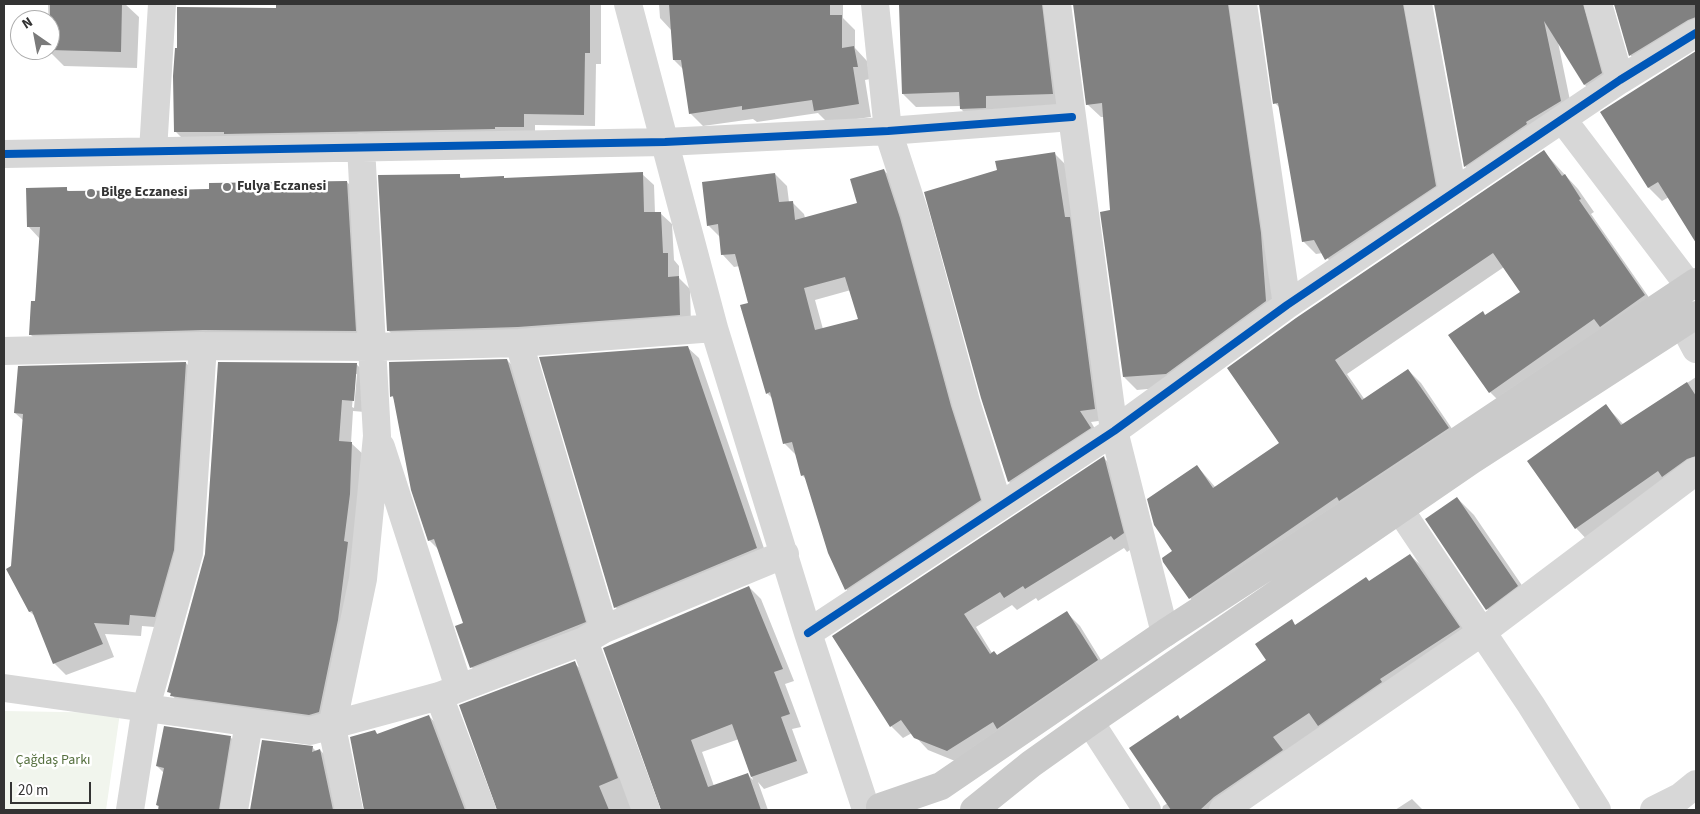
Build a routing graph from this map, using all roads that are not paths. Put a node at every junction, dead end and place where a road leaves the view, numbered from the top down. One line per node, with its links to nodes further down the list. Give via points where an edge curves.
1 (162, 4): 15 (street)
2 (628, 4): 13 (street)
3 (875, 4): 12 (street)
4 (1058, 4): 10 (street)
5 (1243, 4): 19 (street)
6 (1418, 4): 17 (street)
7 (1598, 4): 9 (street)
8 (1696, 33): 9 (street)
9 (1620, 80): 11 (street)
10 (1072, 118): 12 (street); 27 (street)
11 (1563, 120): 17 (street); 18 (street)
12 (888, 131): 13 (street); 30 (street)
13 (665, 142): 14 (street); 21 (street)
14 (361, 147): 15 (street); 24 (street)
15 (152, 151): 16 (street)
16 (4, 154)
17 (1453, 193): 19 (street)
18 (1685, 290): 20 (street); 35 (main road)
19 (1287, 305): 27 (street)
20 (1689, 320): 25 (street); 31 (main road)
21 (714, 328): 22 (street); 32 (street)
22 (519, 343): 24 (street); 36 (street)
23 (203, 346): 24 (street); 26 (street); 39 (street, via 189,553)
24 (371, 347): 28 (street)
25 (1696, 349)
26 (4, 351)
27 (1114, 431): 30 (street); 35 (street)
28 (377, 436): 38 (street); 42 (street, via 362,579)
29 (1696, 471): 33 (street)
30 (999, 507): 34 (street)
31 (1400, 510): 33 (street); 40 (main road)
32 (785, 554): 34 (street); 36 (street)
33 (1482, 632): 52 (street); 53 (street)
34 (808, 633): 44 (street)
35 (1165, 633): 44 (main road, via 942,786)
36 (594, 636): 38 (street); 49 (street)
37 (4, 688): 39 (street)
38 (449, 692): 42 (street); 48 (street)
39 (146, 707): 41 (street); 45 (street)
40 (1090, 722): 50 (main road); 51 (street)
41 (249, 723): 42 (street, via 310,731); 46 (street)
42 (332, 727): 47 (street)
43 (1685, 797): 54 (street)
44 (875, 809)
45 (130, 810)
46 (234, 810)
47 (349, 810)
48 (482, 810)
49 (646, 810)
50 (974, 810)
51 (1147, 810)
52 (1224, 810)
53 (1596, 810)
54 (1654, 810)

